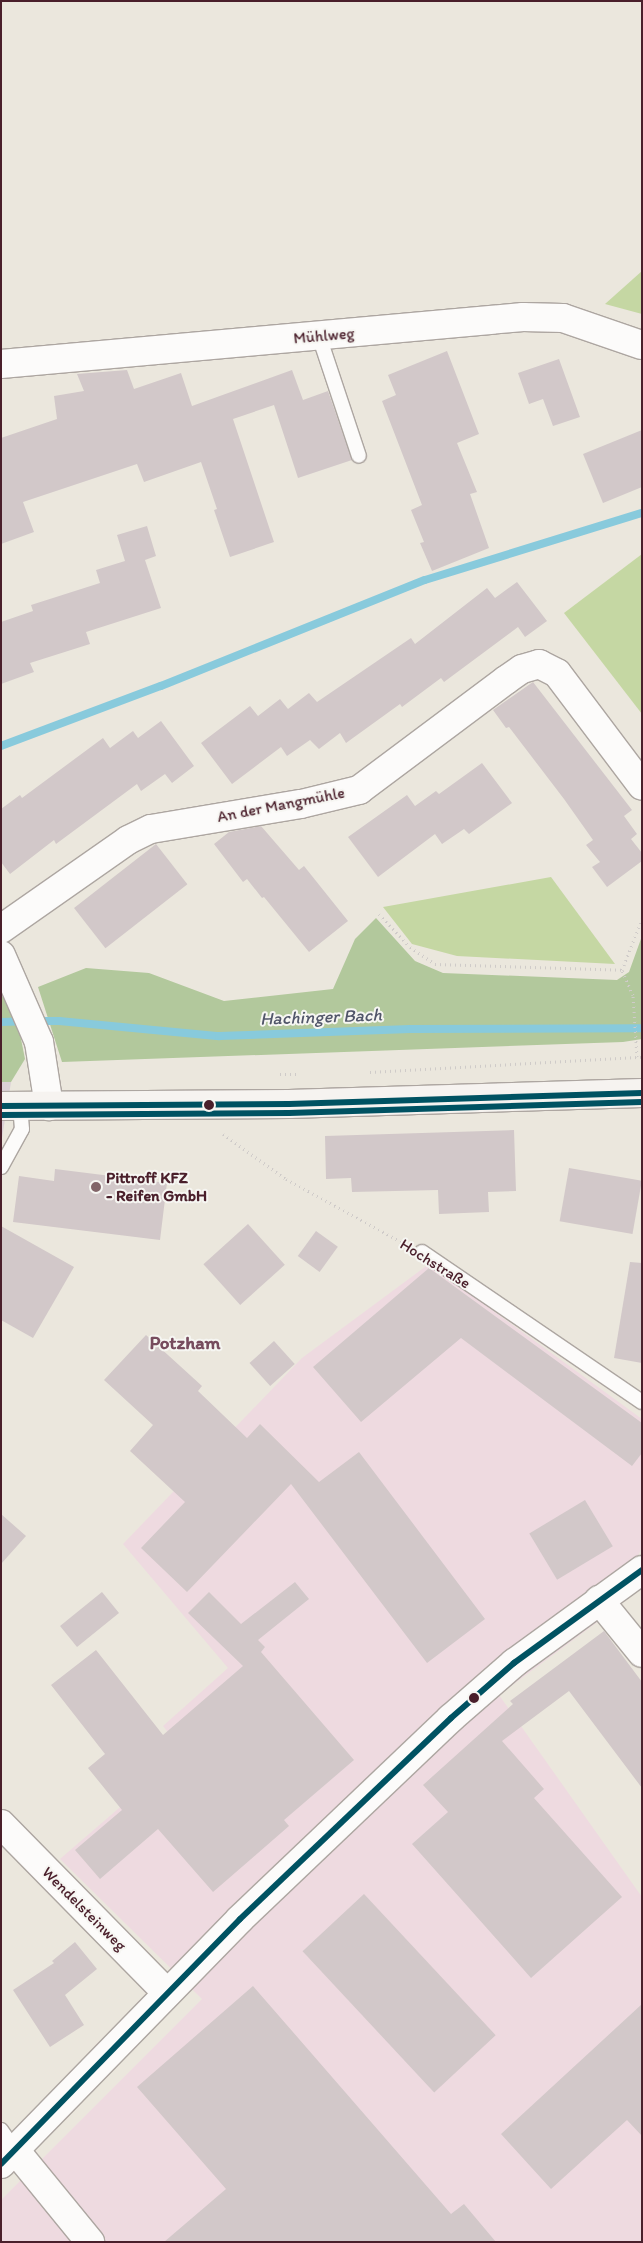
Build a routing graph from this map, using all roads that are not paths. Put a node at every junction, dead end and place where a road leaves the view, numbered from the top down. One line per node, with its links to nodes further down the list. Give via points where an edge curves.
1 (319, 336): 2 (street, Mühlweg, via 523,317 562,318); 3 (street, Mühlweg); 4 (lane)
2 (642, 345)
3 (1, 364)
4 (359, 456)
5 (642, 786): 6 (street, An der Mangmühle, via 557,673 539,664 522,669 506,680 358,790 301,804 151,829 128,840)
6 (1, 929)
7 (1, 955): 10 (street, via 39,1042)
8 (642, 1093): 10 (main road, via 289,1104)
9 (11, 1106): 10 (main road); 11 (lane, via 22,1129)
10 (49, 1106)
11 (1, 1167)
12 (422, 1252): 13 (lane, Hochstraße)
13 (642, 1402)
14 (642, 1570): 15 (street)
15 (599, 1600): 16 (street); 18 (street, via 514,1663 451,1718)
16 (642, 1653)
17 (1, 1824): 18 (street, Wendelsteinweg)
18 (167, 1993): 19 (street)
19 (6, 2148): 20 (street)
20 (90, 2242)

